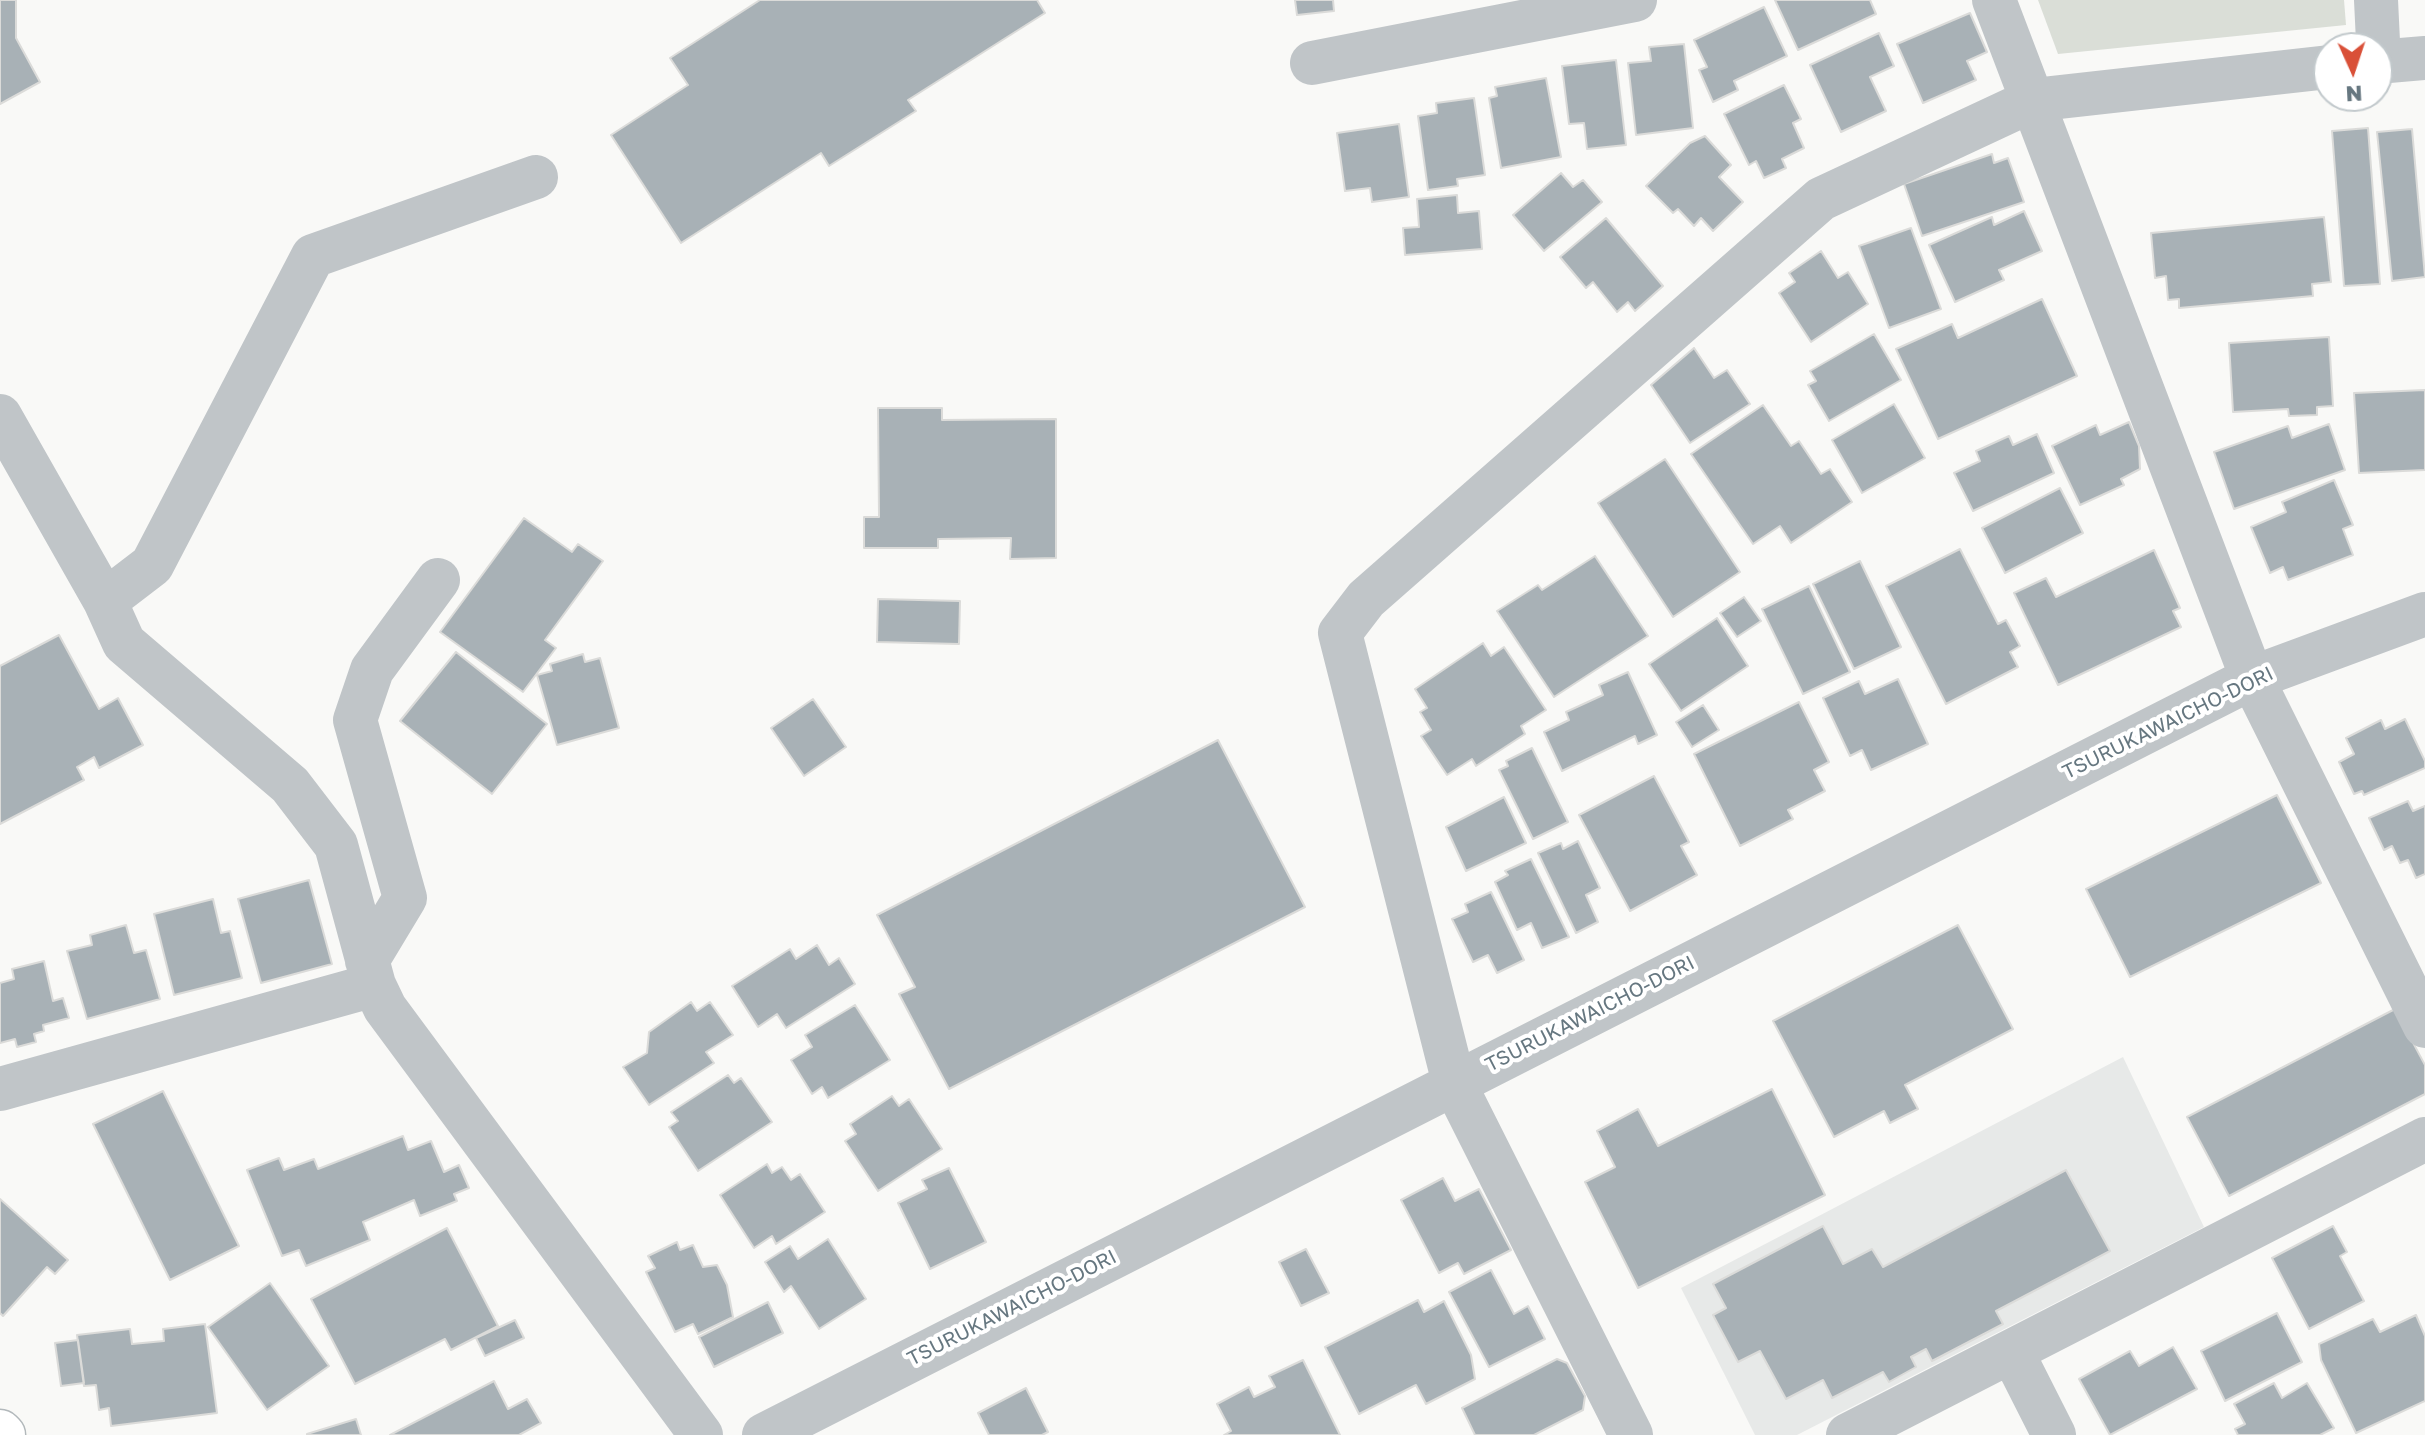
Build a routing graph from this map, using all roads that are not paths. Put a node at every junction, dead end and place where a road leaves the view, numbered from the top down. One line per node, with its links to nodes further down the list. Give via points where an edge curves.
1 (1635, 0): 7 (street)
2 (1994, 0): 9 (street)
3 (2376, 0): 4 (street)
4 (2377, 32)
5 (2425, 58): 6 (street)
6 (2393, 61)
7 (1312, 63)
8 (2313, 69): 9 (street)
9 (2033, 100): 15 (street); 18 (street, via 1821,199 1366,599 1340,633)
10 (536, 177): 13 (street, via 313,256 152,565)
11 (0, 416): 13 (street)
12 (438, 580): 16 (street, via 372,670 355,720 405,898)
13 (105, 601): 16 (street, via 124,643 290,785 336,845)
14 (2425, 614): 15 (street, TSURUKAWAICHO-DORI)
15 (2252, 678): 17 (street); 18 (street, TSURUKAWAICHO-DORI)
16 (371, 973): 19 (street); 22 (street, via 385,1008)
17 (2425, 1026)
18 (1454, 1083): 23 (street, TSURUKAWAICHO-DORI); 24 (street)
19 (0, 1089)
20 (2425, 1139): 21 (street)
21 (2012, 1352): 25 (street); 26 (street)
22 (701, 1435)
23 (764, 1435)
24 (1631, 1435)
25 (1848, 1435)
26 (2054, 1435)

